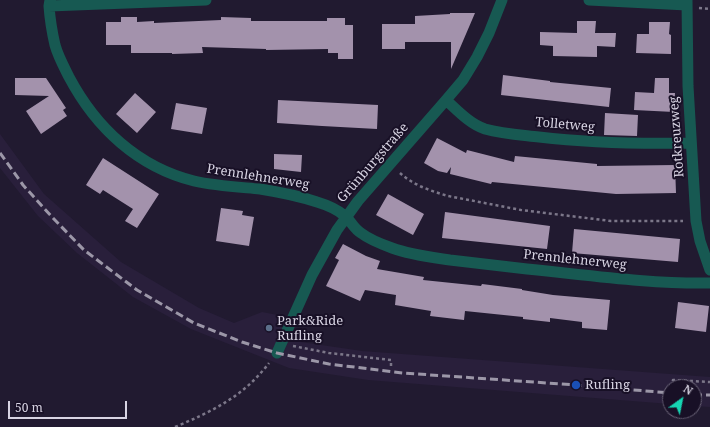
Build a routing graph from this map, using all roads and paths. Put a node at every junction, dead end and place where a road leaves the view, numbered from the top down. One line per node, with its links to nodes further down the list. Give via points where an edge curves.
1 (206, 0): 4 (street)
2 (502, 0): 6 (street, Grünburgstraße, via 477,57 463,80)
3 (589, 0): 5 (street)
4 (50, 3): 9 (street, Prennlehnerweg, via 55,47 76,90 113,138 127,149 156,167 180,177 292,195 331,207)
5 (687, 3): 7 (street, Rotkreuzweg)
6 (446, 100): 7 (street, Tolletweg, via 485,129 511,134 613,143); 8 (street, Grünburgstraße)
7 (691, 143): 10 (street, Rotkreuzweg)
8 (390, 165): 9 (street, Grünburgstraße); 10 (path, via 415,184 437,193 521,210 611,221)
9 (346, 217): 12 (street, Prennlehnerweg, via 367,238 394,249 423,256 621,279); 13 (street, Grünburgstraße, via 323,252)
10 (696, 221): 11 (street, Rotkreuzweg)
11 (710, 270)
12 (710, 283)
13 (279, 348): 14 (path, via 391,360); 15 (path, via 258,376 237,396)
14 (391, 366)
15 (175, 427)

